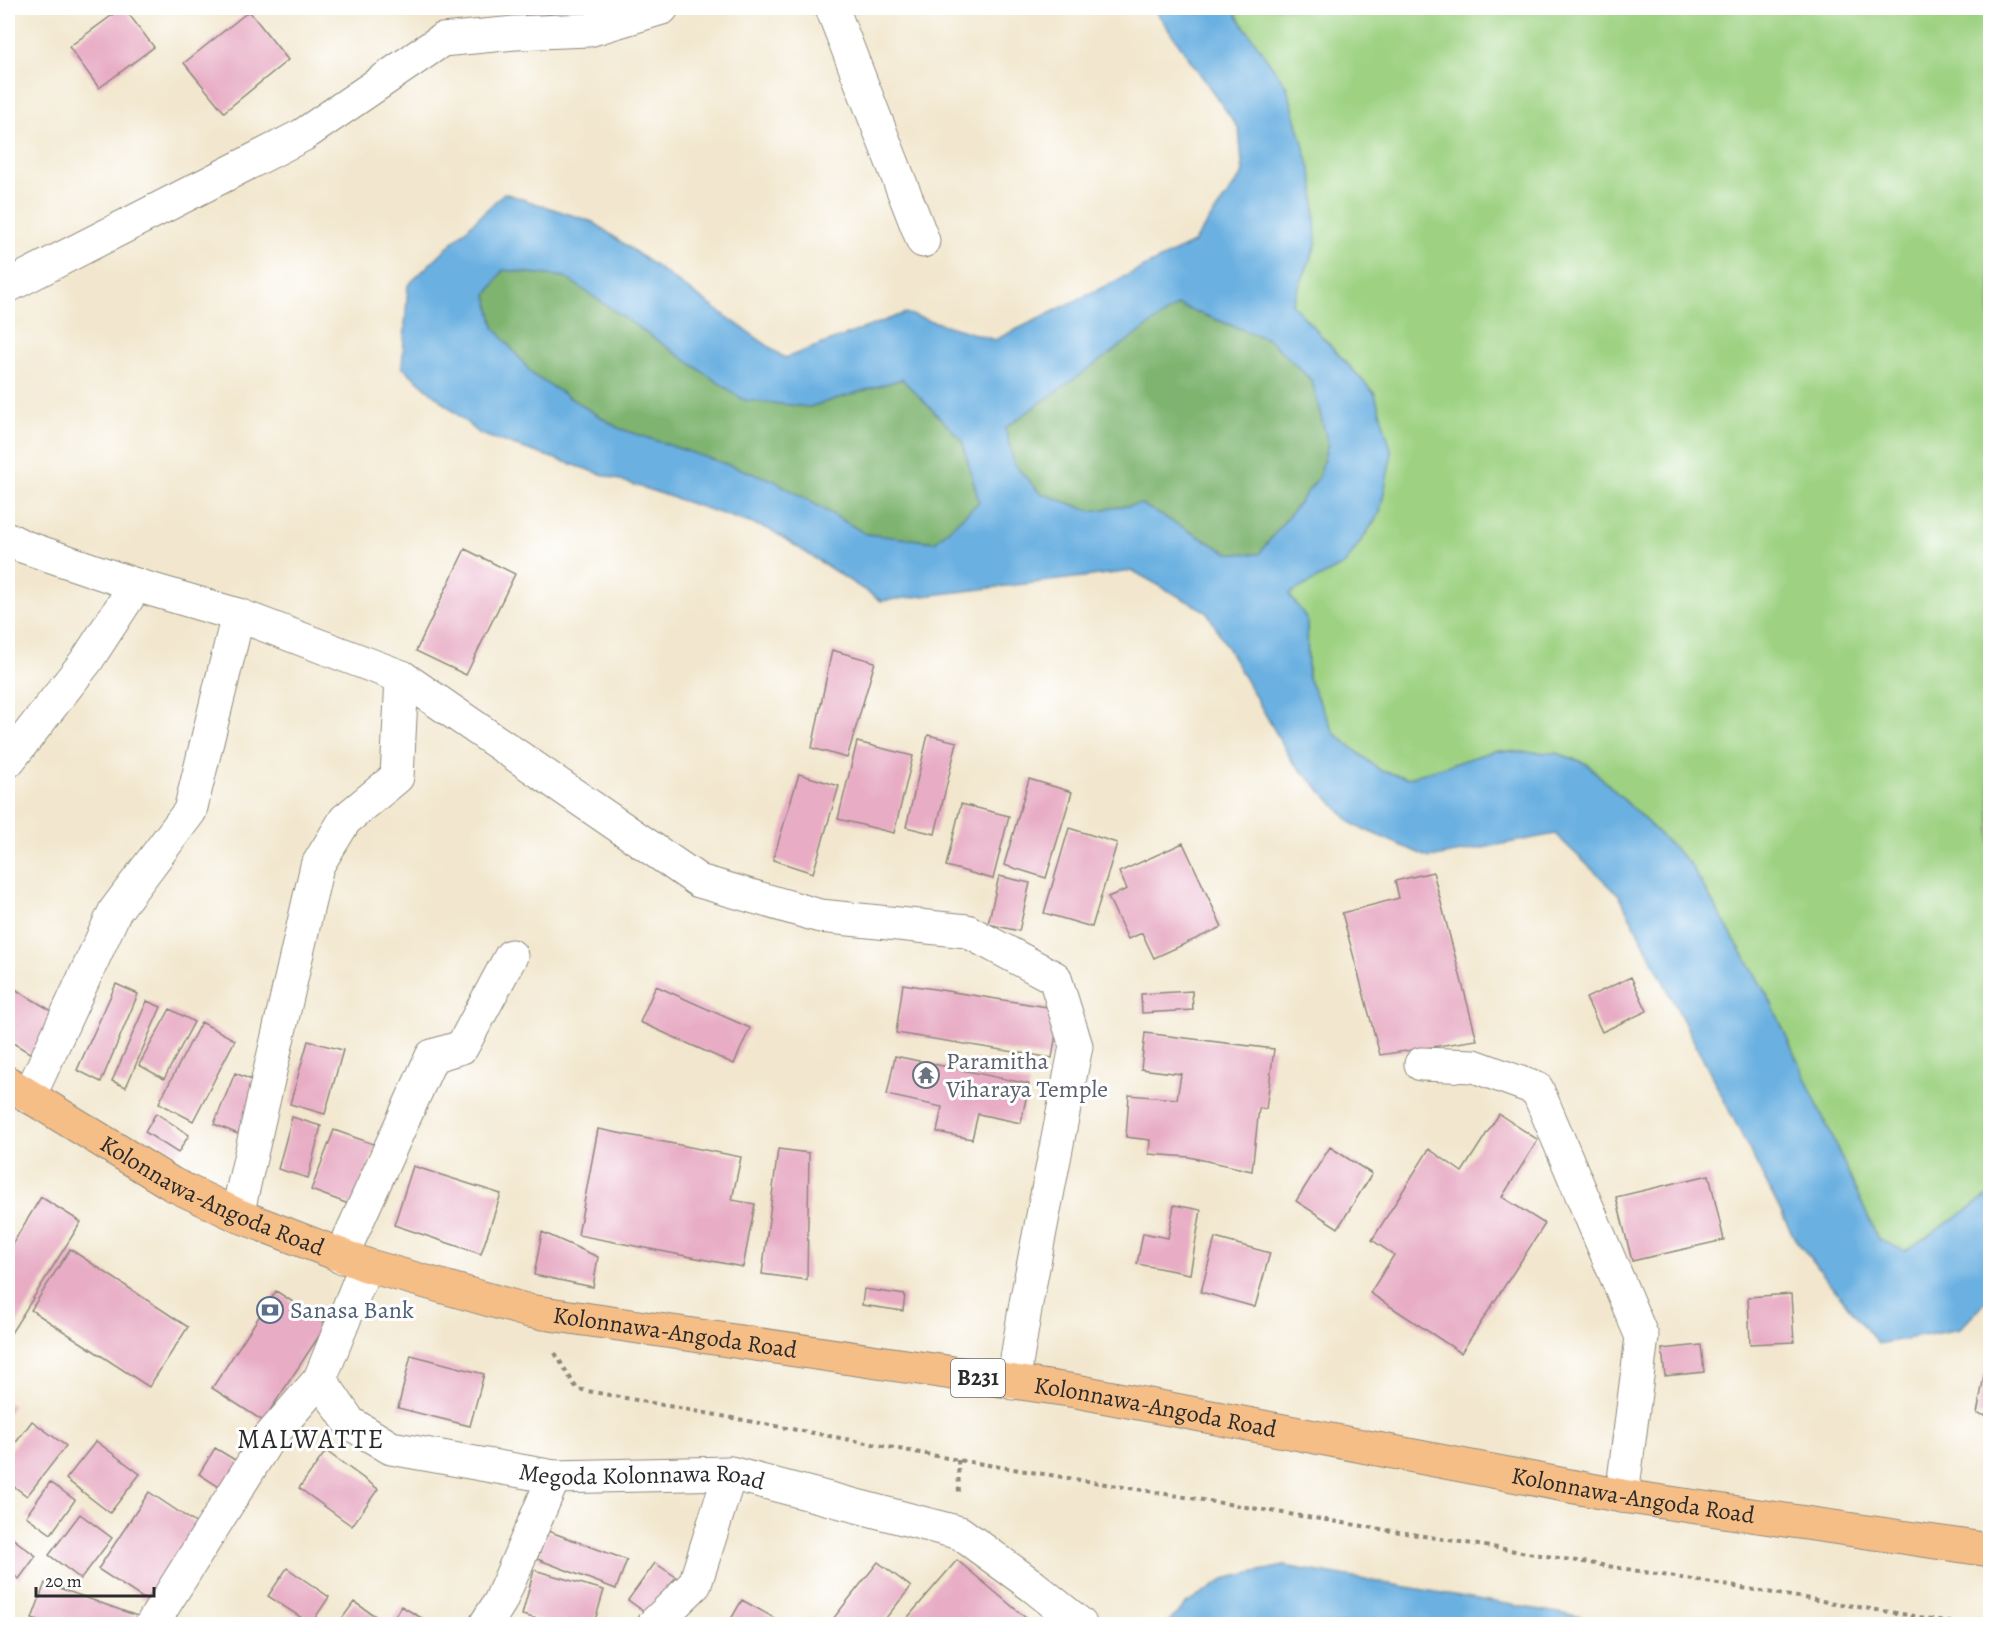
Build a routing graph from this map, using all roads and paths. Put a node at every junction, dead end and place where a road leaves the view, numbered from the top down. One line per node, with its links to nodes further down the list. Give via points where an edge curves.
1 (662, 8): 4 (street, via 589,30)
2 (807, 8): 3 (street, via 816,13)
3 (830, 8): 5 (street)
4 (509, 20): 6 (street, via 442,40 303,135)
5 (923, 241)
6 (8, 286)
7 (8, 539): 8 (street)
8 (136, 585): 9 (street); 11 (street, via 87,660)
9 (238, 615): 10 (street); 14 (street, via 190,811 115,911)
10 (402, 677): 15 (street, via 397,777 345,820 317,866); 19 (street, via 699,881 820,916 968,931 1055,978 1076,1046)
11 (8, 761)
12 (511, 956): 16 (street, via 462,1047 432,1056)
13 (1421, 1064): 22 (street, via 1474,1066 1537,1089 1642,1337)
14 (18, 1090): 15 (main road, Kolonnawa-Angoda Road / B231, via 172,1184)
15 (237, 1215): 16 (main road, Kolonnawa-Angoda Road / B231)
16 (353, 1261): 17 (main road, Kolonnawa-Angoda Road / B231); 18 (street)
17 (529, 1311): 19 (main road, Kolonnawa-Angoda Road / B231); 28 (path, via 577,1389 958,1460)
18 (320, 1379): 21 (street, Megoda Kolonnawa Road, via 351,1423 392,1448); 24 (street, via 268,1438)
19 (1013, 1383): 22 (main road, Kolonnawa-Angoda Road / B231, via 1076,1391)
20 (730, 1473): 21 (street, Megoda Kolonnawa Road); 26 (street, via 695,1584); 27 (street, Megoda Kolonnawa Road, via 960,1533)
21 (554, 1478): 25 (street, via 500,1602)
22 (1622, 1497): 23 (main road, Kolonnawa-Angoda Road / B231)
23 (1990, 1550)
24 (152, 1624)
25 (486, 1624)
26 (654, 1624)
27 (1080, 1624)
28 (1963, 1624)

